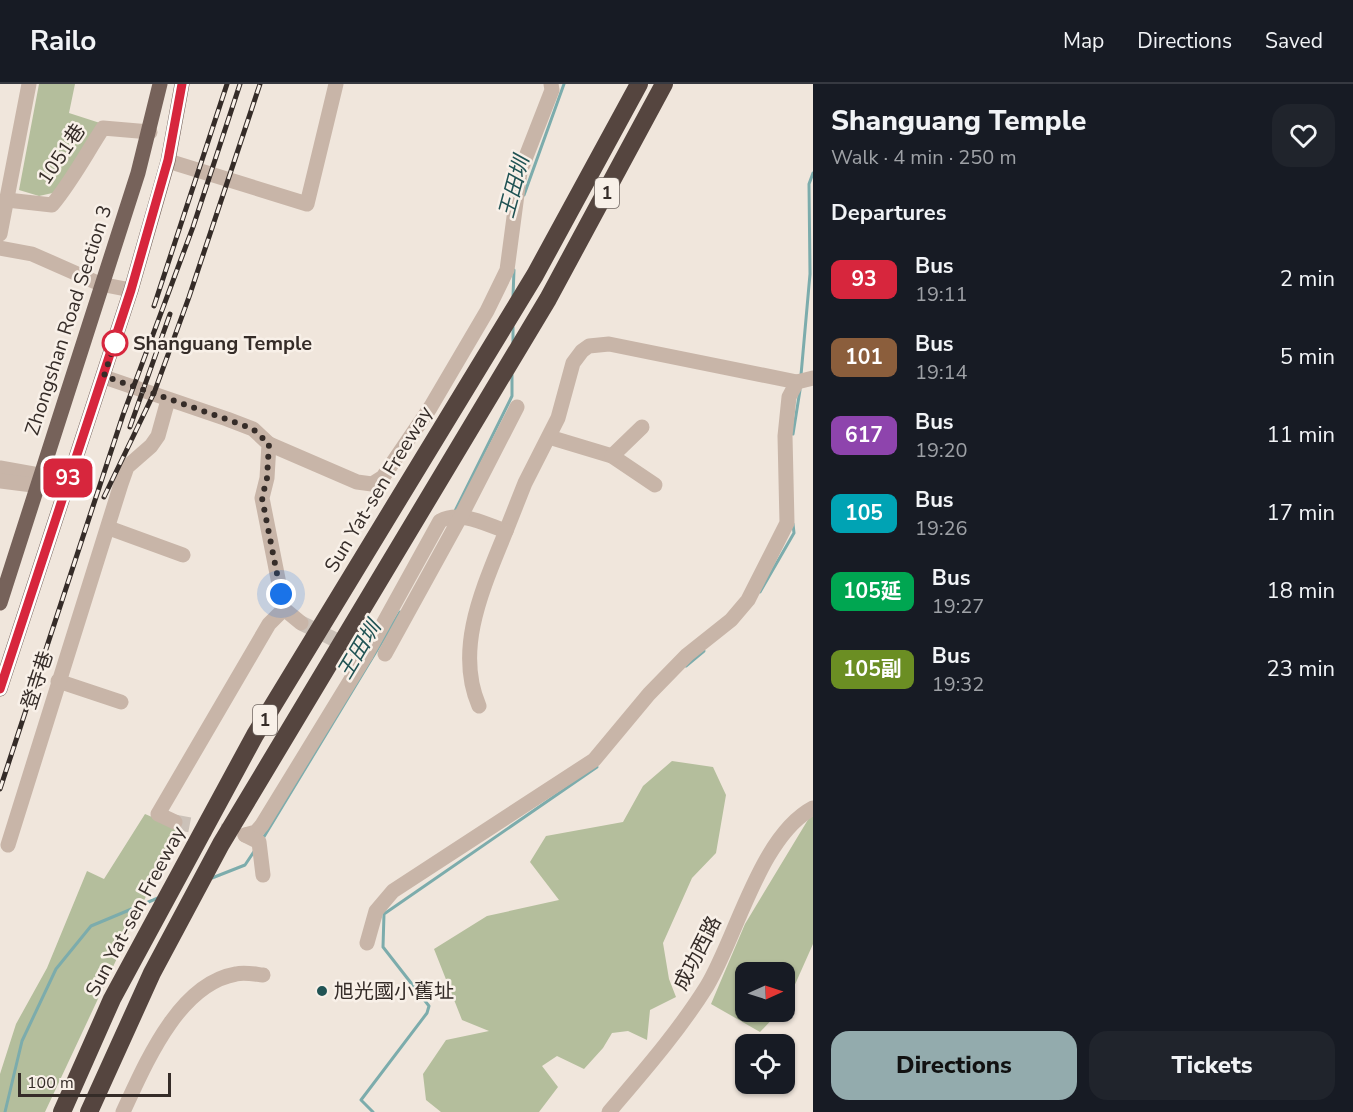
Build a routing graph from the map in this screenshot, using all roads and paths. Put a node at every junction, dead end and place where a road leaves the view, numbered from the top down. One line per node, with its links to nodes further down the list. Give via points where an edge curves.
1 (29, 84): 10 (street)
2 (160, 84): 8 (main road, Zhongshan Road Section 3)
3 (182, 84): 9 (main road)
4 (336, 84): 9 (street, via 307,204)
5 (551, 84): 21 (street, via 520,172 507,270 430,408 383,477 372,484 357,482)
6 (639, 84): 46 (highway, Sun Yat-sen Freeway / 1, via 535,275 255,735 112,999)
7 (664, 84): 47 (highway, 1, via 548,299 221,844 152,973)
8 (150, 132): 10 (street, 1051巷, via 104,128 73,181 52,205); 13 (main road, Zhongshan Road Section 3)
9 (168, 160): 14 (main road)
10 (8, 200): 11 (street)
11 (0, 234)
12 (0, 248): 13 (street, via 32,254)
13 (100, 284): 14 (street); 24 (main road, Zhongshan Road Section 3)
14 (131, 290): 15 (main road)
15 (104, 376): 17 (street); 26 (main road)
16 (804, 381): 20 (street, via 609,344 589,346 573,363); 44 (street, via 789,397 785,436 787,523 748,600 649,694 594,760 393,891 376,911)
17 (168, 400): 21 (street, via 253,429); 29 (street, 登寺巷, via 158,436 127,467)
18 (518, 407): 28 (street)
19 (642, 427): 22 (street)
20 (549, 437): 22 (street); 30 (street)
21 (269, 444): 33 (street, via 262,498)
22 (612, 456): 27 (street)
23 (0, 468): 24 (street)
24 (38, 481): 25 (street); 26 (street); 32 (main road, Zhongshan Road Section 3)
25 (0, 482)
26 (65, 485): 37 (main road)
27 (655, 485)
28 (461, 516): 30 (street); 35 (street); 43 (street, via 440,521 262,825 245,836 259,842)
29 (109, 528): 31 (street); 36 (street, 登寺巷)
30 (506, 531): 39 (street, via 480,596 471,633 470,687)
31 (183, 555)
32 (0, 603)
33 (284, 609): 34 (street); 41 (street, via 269,624 158,814)
34 (301, 623)
35 (385, 654)
36 (58, 681): 38 (street); 42 (street, 登寺巷)
37 (0, 689)
38 (121, 702)
39 (478, 706)
40 (813, 808): 49 (street, 成功西路, via 767,858 708,984 688,1015)
41 (175, 822)
42 (8, 845)
43 (263, 875)
44 (367, 943)
45 (263, 975): 48 (street, via 237,973 198,992 174,1017)
46 (62, 1112)
47 (89, 1112)
48 (123, 1112)
49 (609, 1112)

